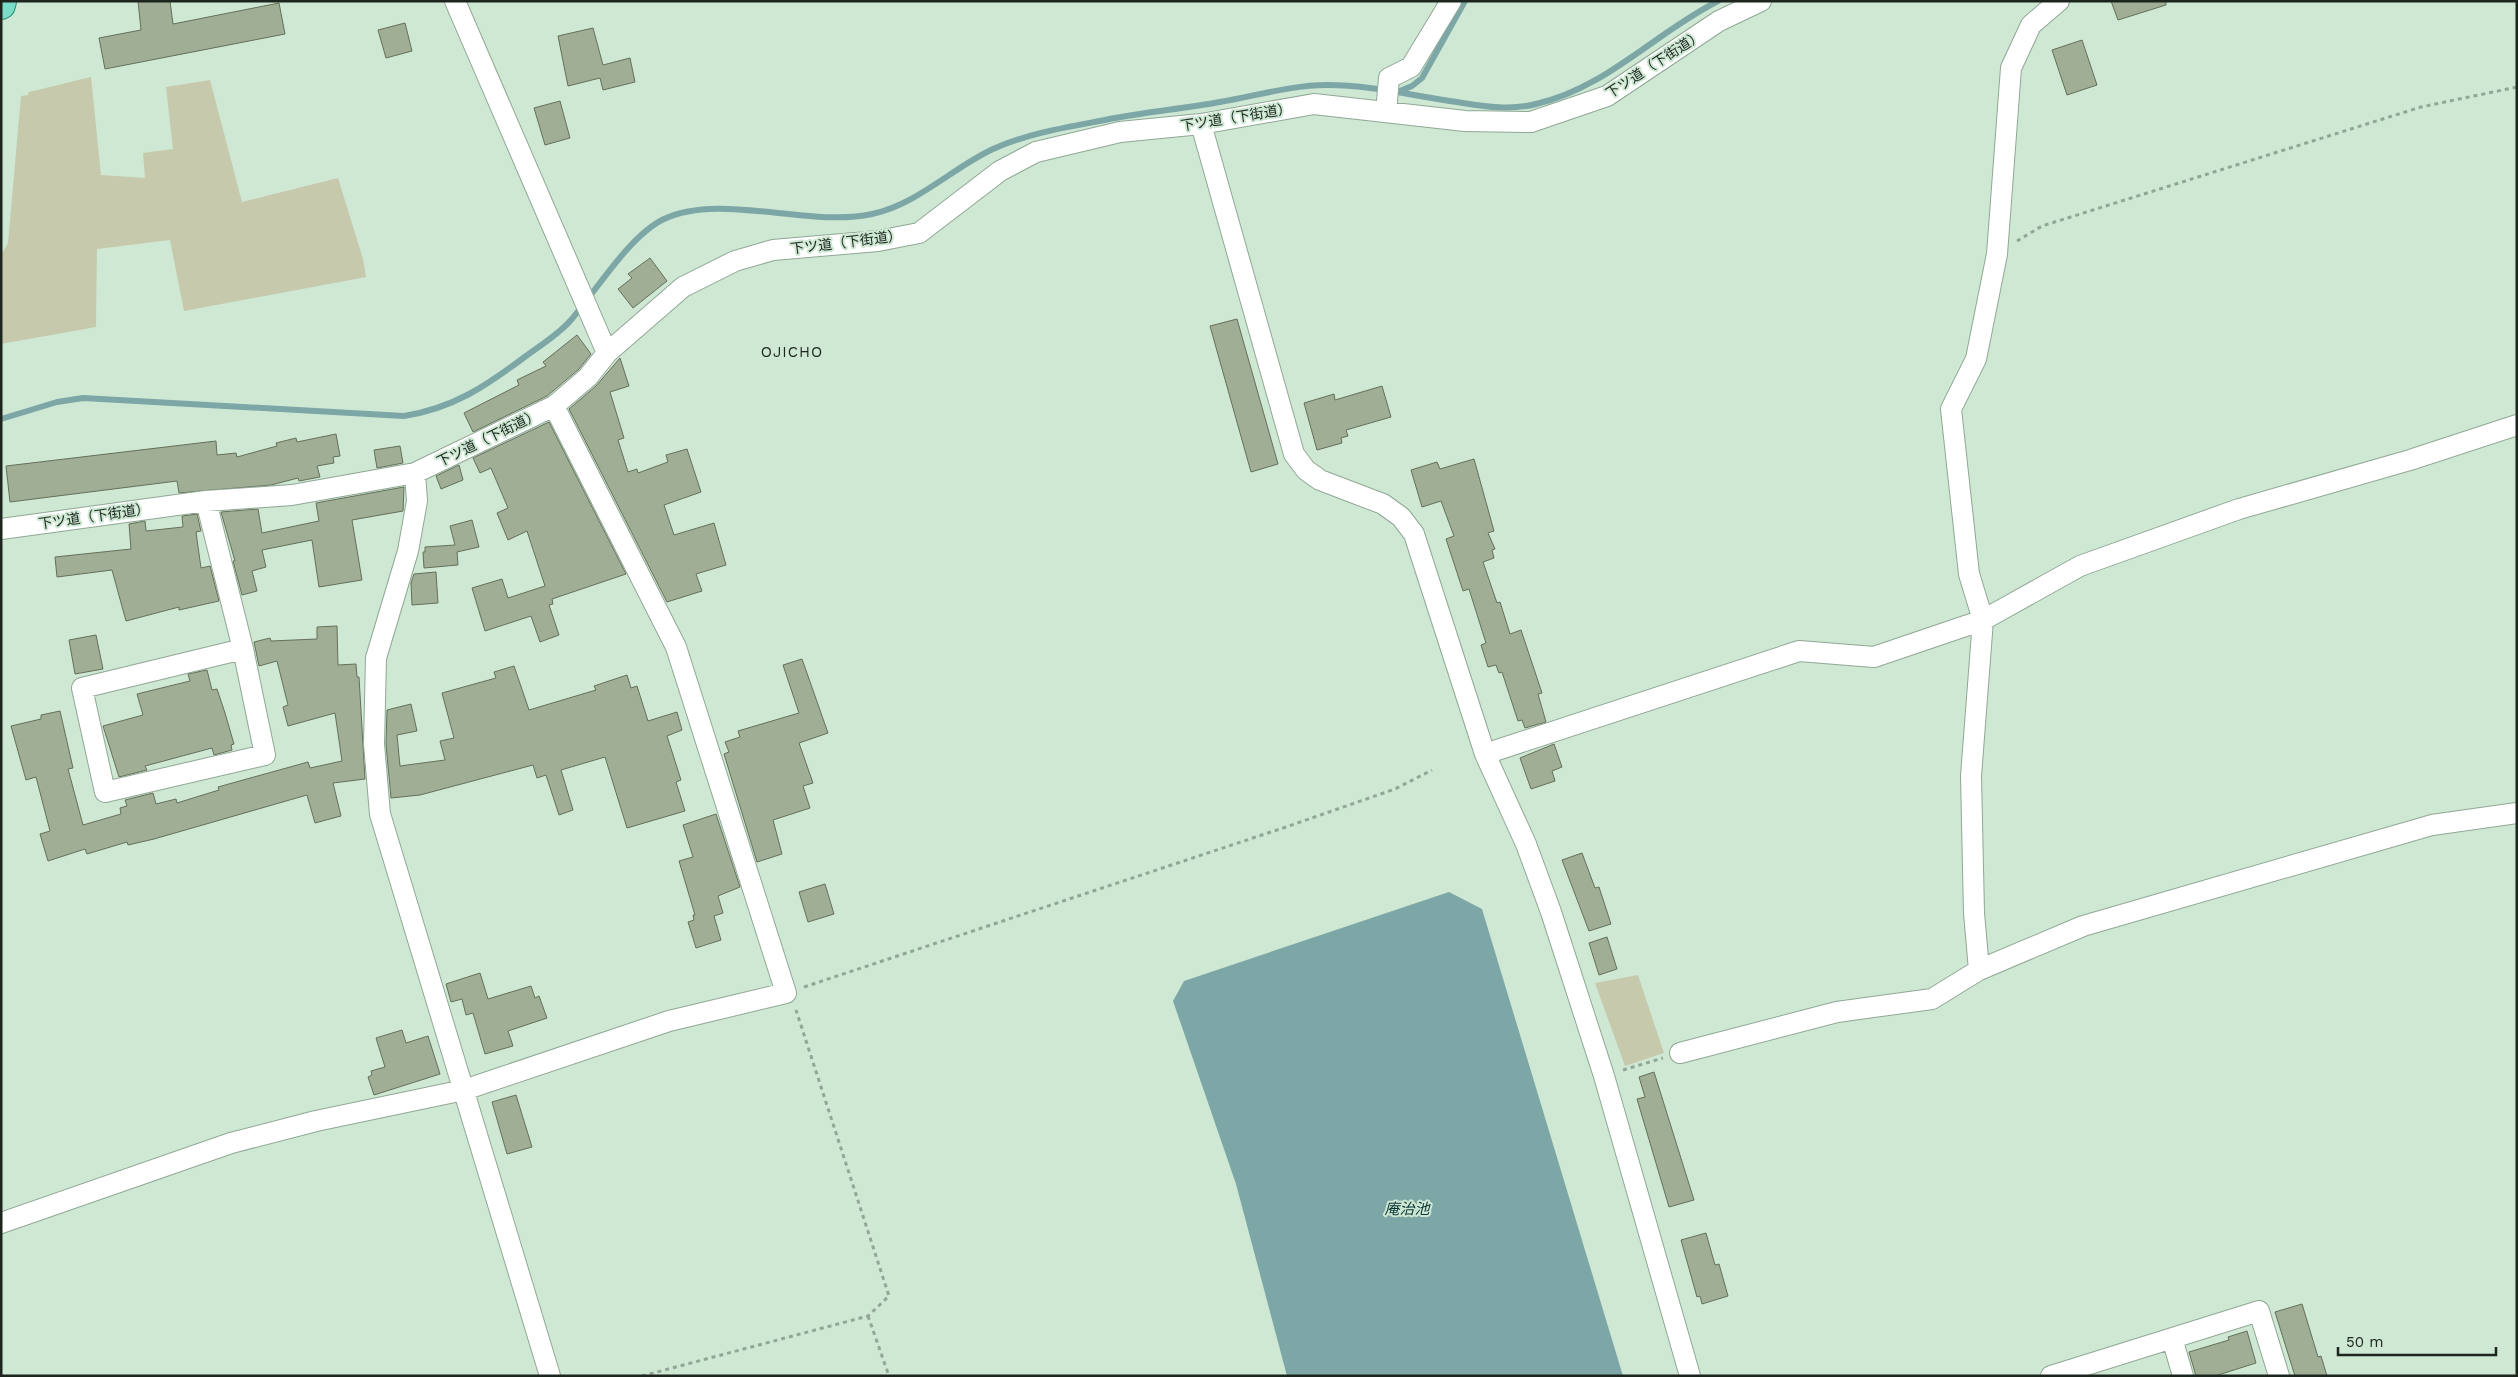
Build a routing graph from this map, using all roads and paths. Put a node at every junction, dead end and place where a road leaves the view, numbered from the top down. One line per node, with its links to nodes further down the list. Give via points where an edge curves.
1 (2, 1): 6 (main road)
2 (455, 1): 11 (street)
3 (1451, 1): 8 (street, via 1411,67 1389,78)
4 (1761, 1): 8 (street, 下ツ道（下街道）, via 1719,21 1607,96 1532,122 1465,121)
5 (2059, 1): 10 (street, via 2031,25 2011,68)
6 (1, 5)
7 (2517, 87): 10 (path, via 2421,107 2042,226)
8 (1386, 112): 9 (street, 下ツ道（下街道）, via 1314,104)
9 (1201, 124): 11 (street, 下ツ道（下街道）, via 1120,132 1036,152 1000,171 919,233 773,250 735,261 683,287); 19 (street, via 1294,454 1306,470 1320,480 1383,504 1401,517 1414,534)
10 (1997, 254): 17 (street, via 1976,359 1950,409 1969,574)
11 (607, 354): 12 (street, 下ツ道（下街道）, via 588,377)
12 (554, 406): 14 (street, 下ツ道（下街道）); 23 (street, via 676,647)
13 (2517, 425): 17 (street, via 2410,460 2239,509 2080,566)
14 (415, 473): 15 (street, 下ツ道（下街道）, via 292,495); 26 (street, via 418,501 408,552 376,658 374,744 380,814)
15 (206, 500): 16 (street, 下ツ道（下街道）); 18 (street)
16 (1, 529)
17 (1983, 620): 19 (street, via 1874,657 1799,651); 22 (street, via 1971,776 1974,913)
18 (242, 649): 18 (street, via 265,754 105,792 82,688)
19 (1485, 754): 25 (street, via 1539,878)
20 (1432, 770): 23 (path, via 1395,789 1286,827)
21 (2517, 813): 22 (street, via 2432,825 2093,924)
22 (1979, 970): 24 (street, via 1932,999 1837,1012)
23 (786, 993): 26 (street, via 669,1021); 28 (path, via 795,1006 889,1296)
24 (1680, 1053): 25 (path)
25 (1604, 1076): 34 (street)
26 (464, 1090): 27 (street, via 316,1121 231,1143); 31 (street)
27 (1, 1223)
28 (868, 1316): 32 (path); 33 (path)
29 (2172, 1338): 30 (street); 36 (street); 37 (street, via 2260,1311)
30 (2077, 1372): 35 (street)
31 (550, 1376)
32 (642, 1376)
33 (889, 1376)
34 (1690, 1376)
35 (2051, 1376)
36 (2183, 1376)
37 (2279, 1376)

